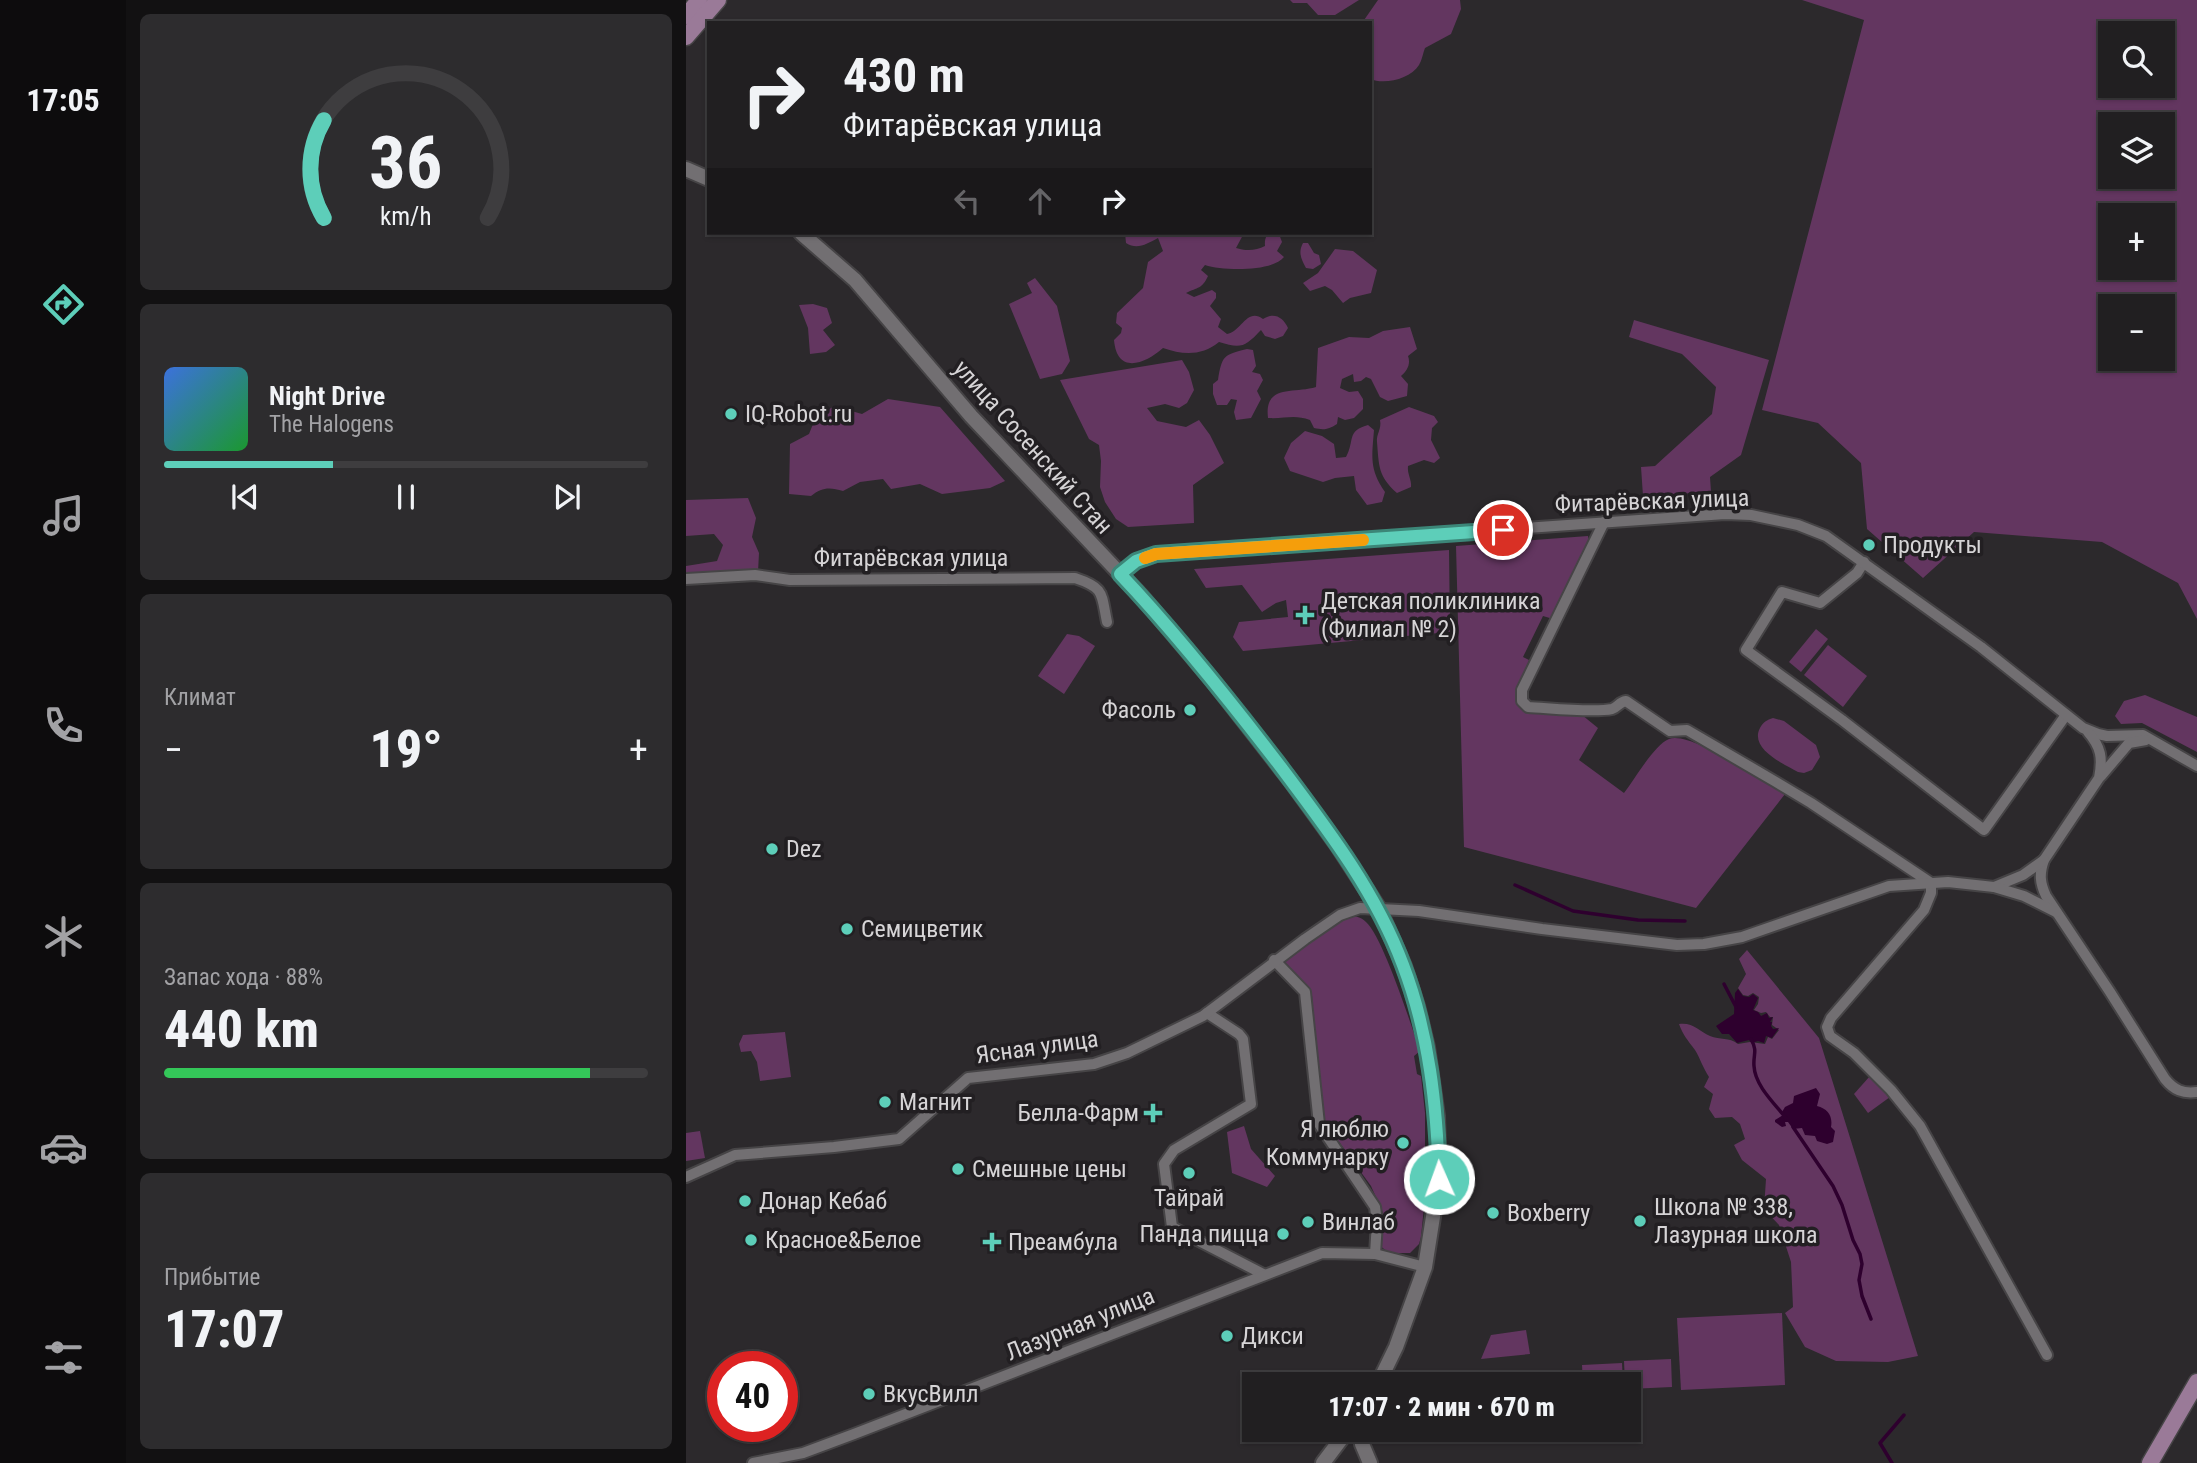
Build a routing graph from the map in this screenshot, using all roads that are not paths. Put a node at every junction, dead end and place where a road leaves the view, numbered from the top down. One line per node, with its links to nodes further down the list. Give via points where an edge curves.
1 (699, 0): 3 (main road)
2 (718, 0): 4 (main road)
3 (686, 16)
4 (686, 37)
5 (686, 169): 6 (street)
6 (707, 178)
7 (803, 235): 10 (street, улица Сосенский Стан, via 855,280 971,416)
8 (1604, 522): 9 (street, Фитарёвская улица, via 1751,515 1811,529); 10 (street, Фитарёвская улица, via 1156,554 1136,561); 19 (street, via 1522,690 1523,703 1528,707 1593,709 1628,702 1670,731 1688,730 1811,803)
9 (1864, 562): 13 (street, Фитарёвская улица); 13 (street, via 1820,603 1782,592 1746,650 1984,830)
10 (1120, 574): 21 (street, улица Сосенский Стан, via 1268,751)
11 (686, 579): 12 (street, Фитарёвская улица, via 755,575 790,580 1075,578 1094,584 1102,595)
12 (1107, 622)
13 (2066, 715): 14 (street, Фитарёвская улица)
14 (2083, 727): 15 (street, via 2107,736 2143,735); 17 (street, via 2101,752)
15 (2159, 743): 16 (street); 17 (street, via 2129,743)
16 (2197, 766)
17 (2099, 778): 18 (street)
18 (2044, 860): 20 (street, via 2024,875); 22 (street, via 2040,883)
19 (1931, 883): 20 (street, Ясная улица); 21 (street, Ясная улица, via 1889,886 1742,937 1704,944); 30 (street, via 1924,910 1831,1018 1828,1031 1891,1090 1920,1126)
20 (1994, 887): 22 (street, Ясная улица)
21 (1379, 909): 23 (street, Ясная улица, via 1360,908 1340,915); 28 (street, улица Сосенский Стан, via 1417,1006 1437,1116 1439,1179)
22 (2056, 912): 25 (street, via 2165,1079 2181,1092)
23 (1274, 960): 24 (street, Ясная улица); 27 (street, via 1305,992 1320,1124 1375,1207)
24 (1207, 1013): 26 (street, Ясная улица, via 1127,1053 1094,1064 968,1078 899,1139 735,1155); 29 (street, via 1244,1039 1251,1104 1174,1150 1164,1164 1172,1227)
25 (2197, 1092)
26 (686, 1177)
27 (1375, 1254): 28 (street, Лазурная улица); 29 (street, Лазурная улица, via 1322,1253)
28 (1425, 1267): 31 (street, улица Сосенский Стан)
29 (1263, 1274): 35 (street, Лазурная улица, via 855,1434 803,1453)
30 (2047, 1355)
31 (1384, 1372)
32 (2197, 1382): 38 (main road)
33 (1339, 1442): 36 (street)
34 (1362, 1442): 37 (street)
35 (753, 1463)
36 (1323, 1463)
37 (1370, 1463)
38 (2150, 1463)

